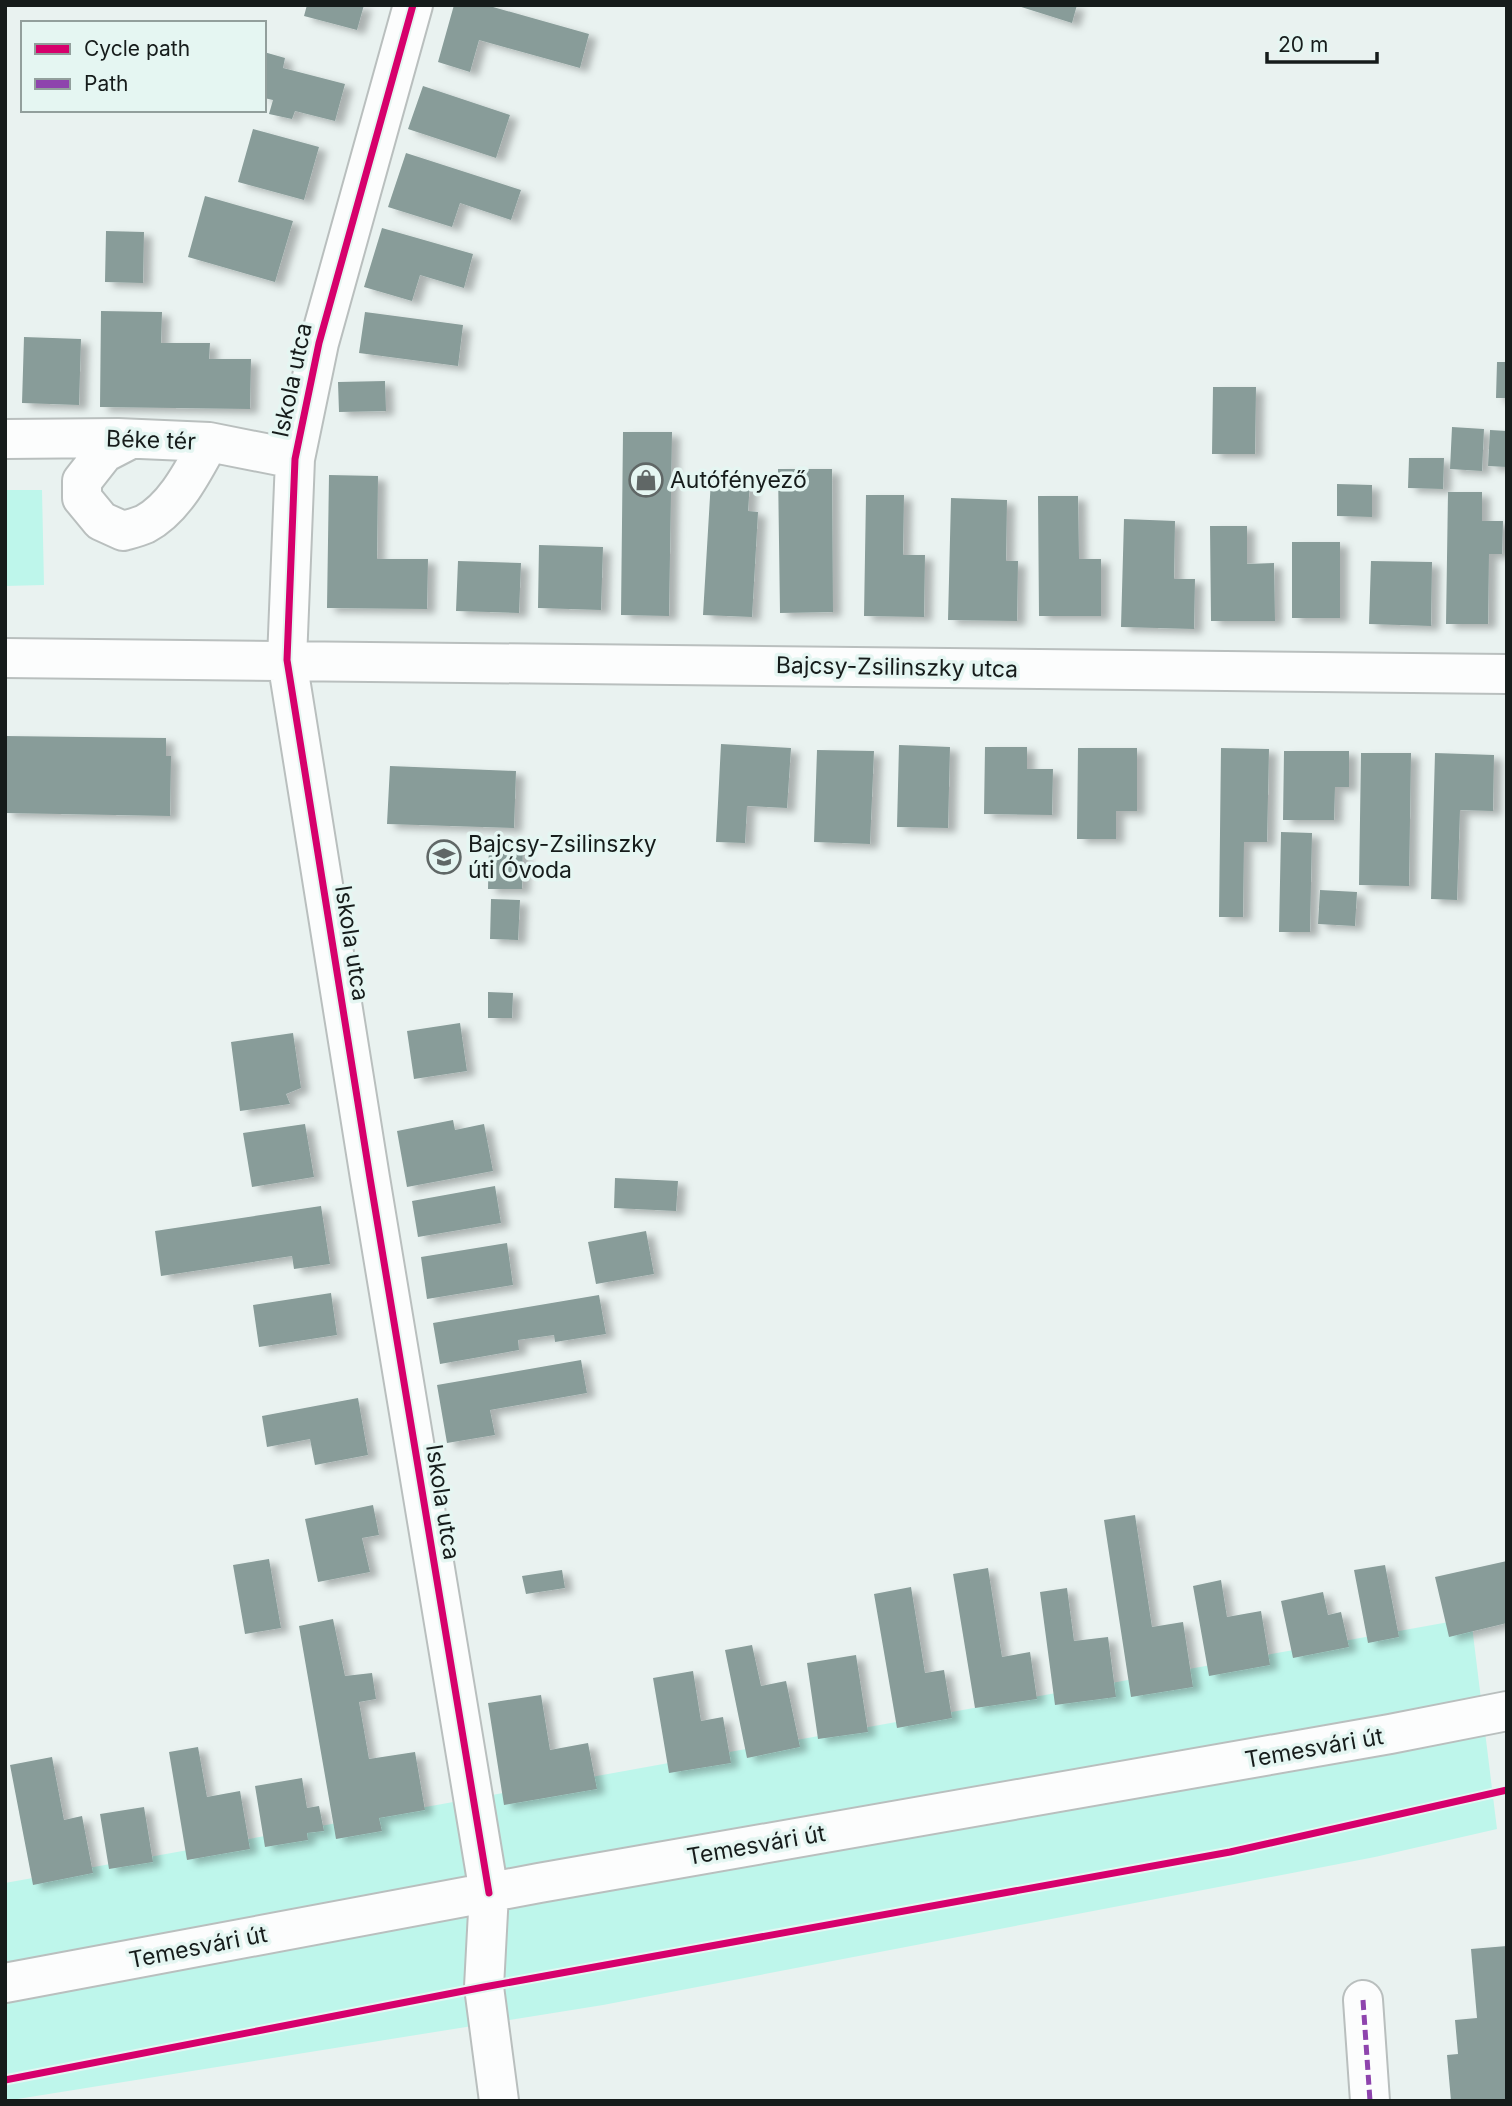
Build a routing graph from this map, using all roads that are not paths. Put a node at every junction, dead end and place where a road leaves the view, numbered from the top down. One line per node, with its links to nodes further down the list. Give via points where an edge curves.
1 (412, 5): 5 (street, Iskola utca, via 319,343)
2 (5, 439): 3 (street, Béke tér)
3 (131, 439): 4 (street, Béke tér); 4 (street, via 104,453 82,481 82,498 101,521 123,531 146,524 168,506)
4 (209, 442): 5 (street, Béke tér)
5 (295, 459): 7 (street, Iskola utca)
6 (5, 657): 7 (street)
7 (287, 660): 8 (street, Bajcsy-Zsilinszky utca); 10 (street, Iskola utca)
8 (1507, 674)
9 (1507, 1711): 10 (street, Temesvári út)
10 (489, 1893): 11 (street, Temesvári út); 13 (street, Iskola utca, via 484,1987)
11 (5, 1983)
12 (1363, 2000): 14 (street)
13 (499, 2101)
14 (1370, 2101)

